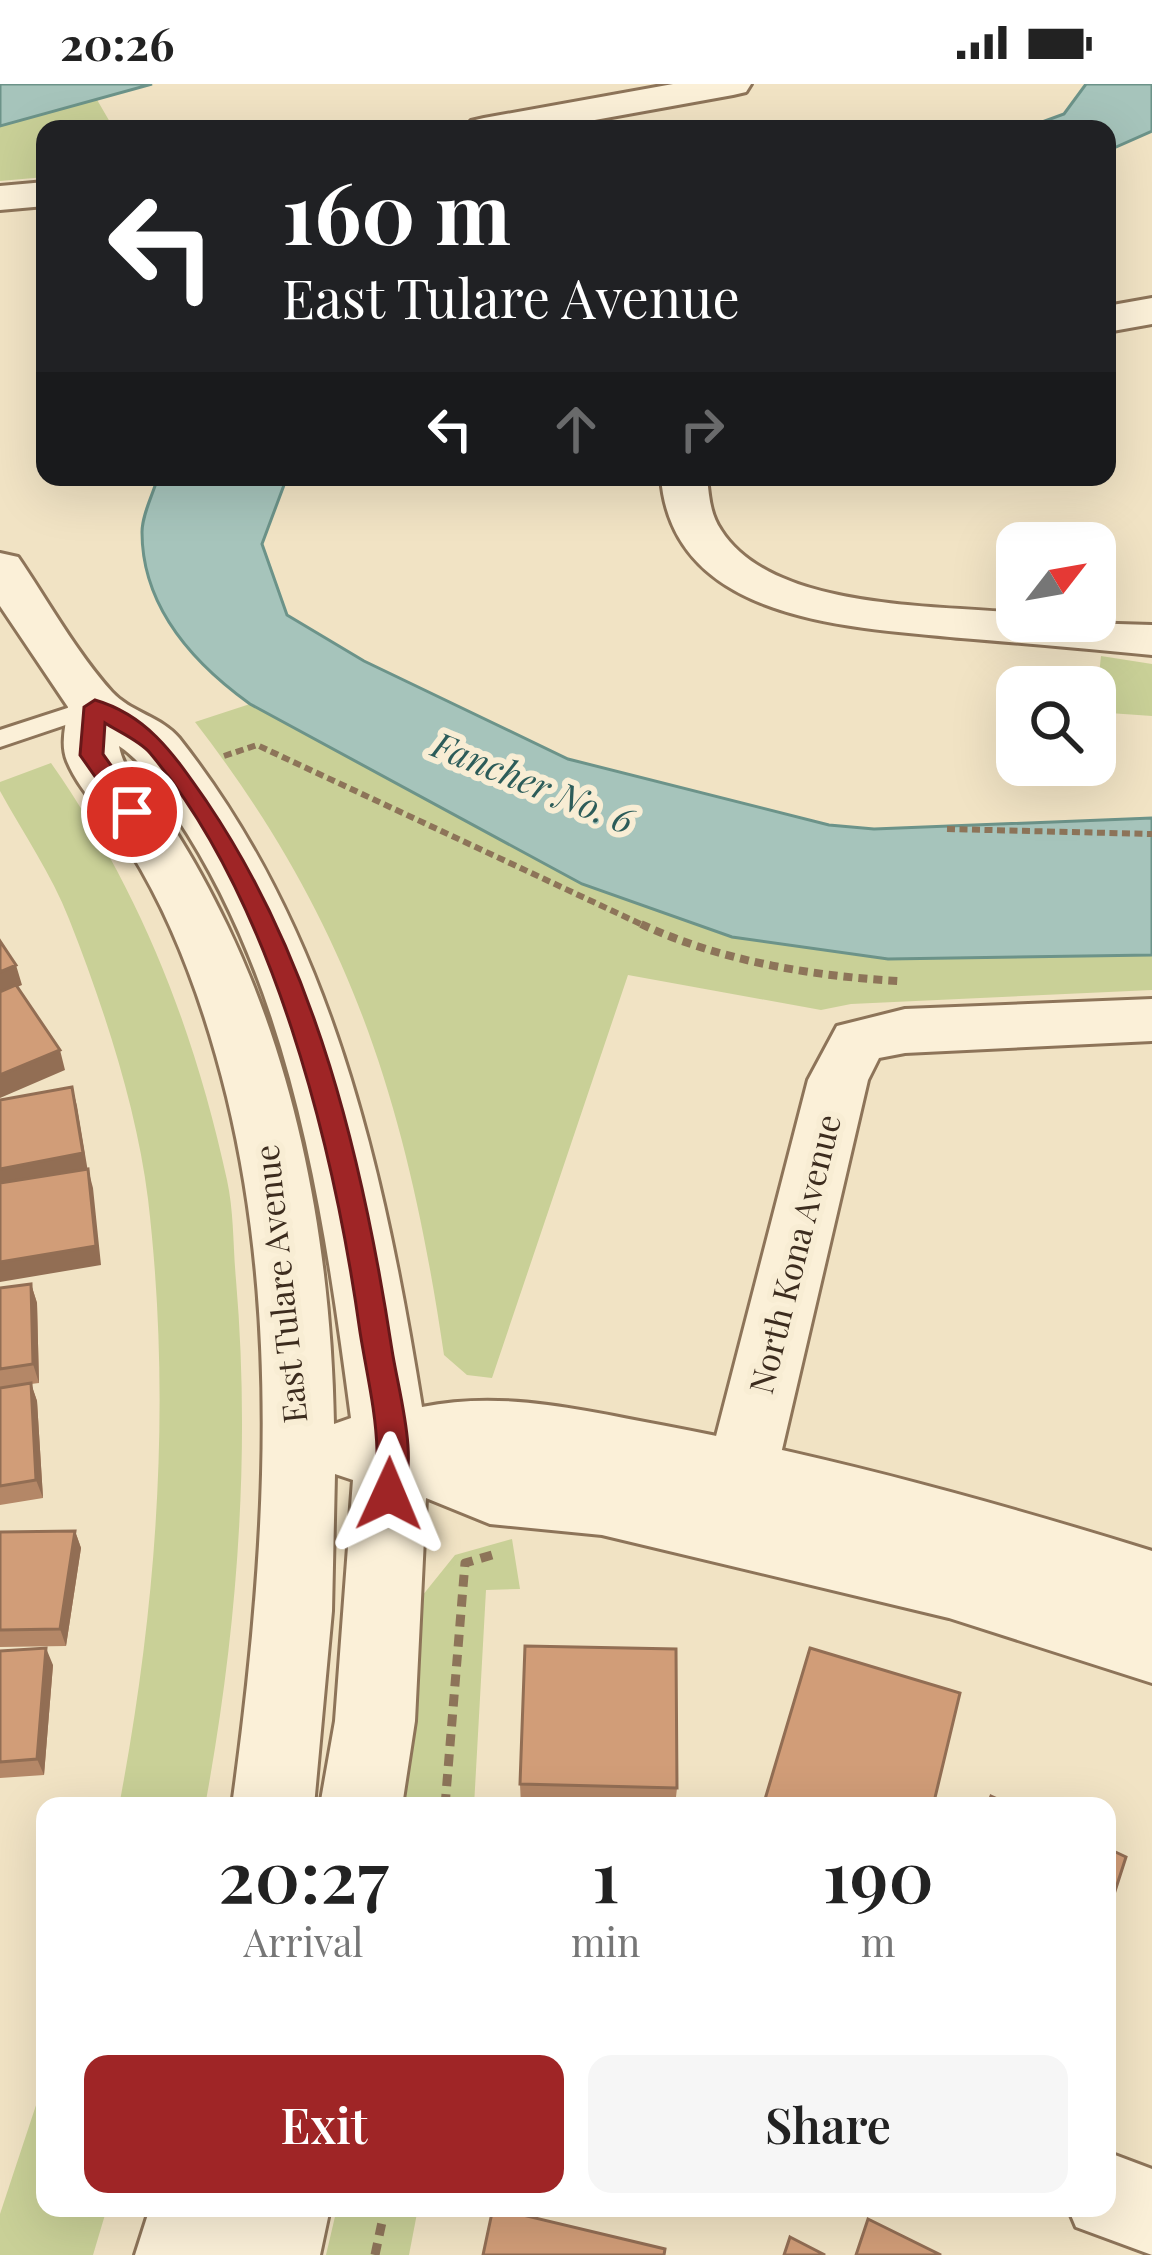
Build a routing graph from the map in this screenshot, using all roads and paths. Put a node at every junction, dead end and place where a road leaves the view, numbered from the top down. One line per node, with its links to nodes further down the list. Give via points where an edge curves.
1 (734, 84): 2 (street)
2 (534, 120)
3 (36, 195): 4 (street)
4 (0, 198)
5 (1152, 310): 6 (street)
6 (1116, 317)
7 (683, 486): 9 (street, via 693,525 718,557 795,601)
8 (0, 568): 10 (street)
9 (1152, 640)
10 (95, 707): 11 (lane); 17 (street, via 156,745 224,846 286,975 337,1139); 18 (street, East Tulare Avenue, via 92,755 153,841 232,1008 274,1184)
11 (0, 740)
12 (211, 760): 15 (path, via 256,745 651,929 745,959)
13 (947, 829): 14 (path)
14 (1152, 834)
15 (916, 983)
16 (1152, 1020): 19 (street, North Kona Avenue, via 905,1031 858,1041 838,1080)
17 (392, 1448): 18 (street, East Tulare Avenue); 19 (street, East Tulare Avenue, via 484,1429); 22 (street, East Tulare Avenue, via 490,1492 602,1503 726,1529 949,1584); 24 (street, via 375,1721)
18 (299, 1450): 23 (street)
19 (742, 1471): 21 (street, East Tulare Avenue, via 893,1506)
20 (508, 1550): 25 (path, via 465,1563)
21 (1152, 1585)
22 (1152, 1647)
23 (274, 1797)
24 (362, 1797)
25 (446, 1797)
26 (1116, 2199): 27 (street)
27 (1152, 2213)
28 (194, 2217): 31 (street)
29 (281, 2217): 32 (street)
30 (383, 2217): 33 (path)
31 (182, 2255)
32 (273, 2255)
33 (375, 2255)

